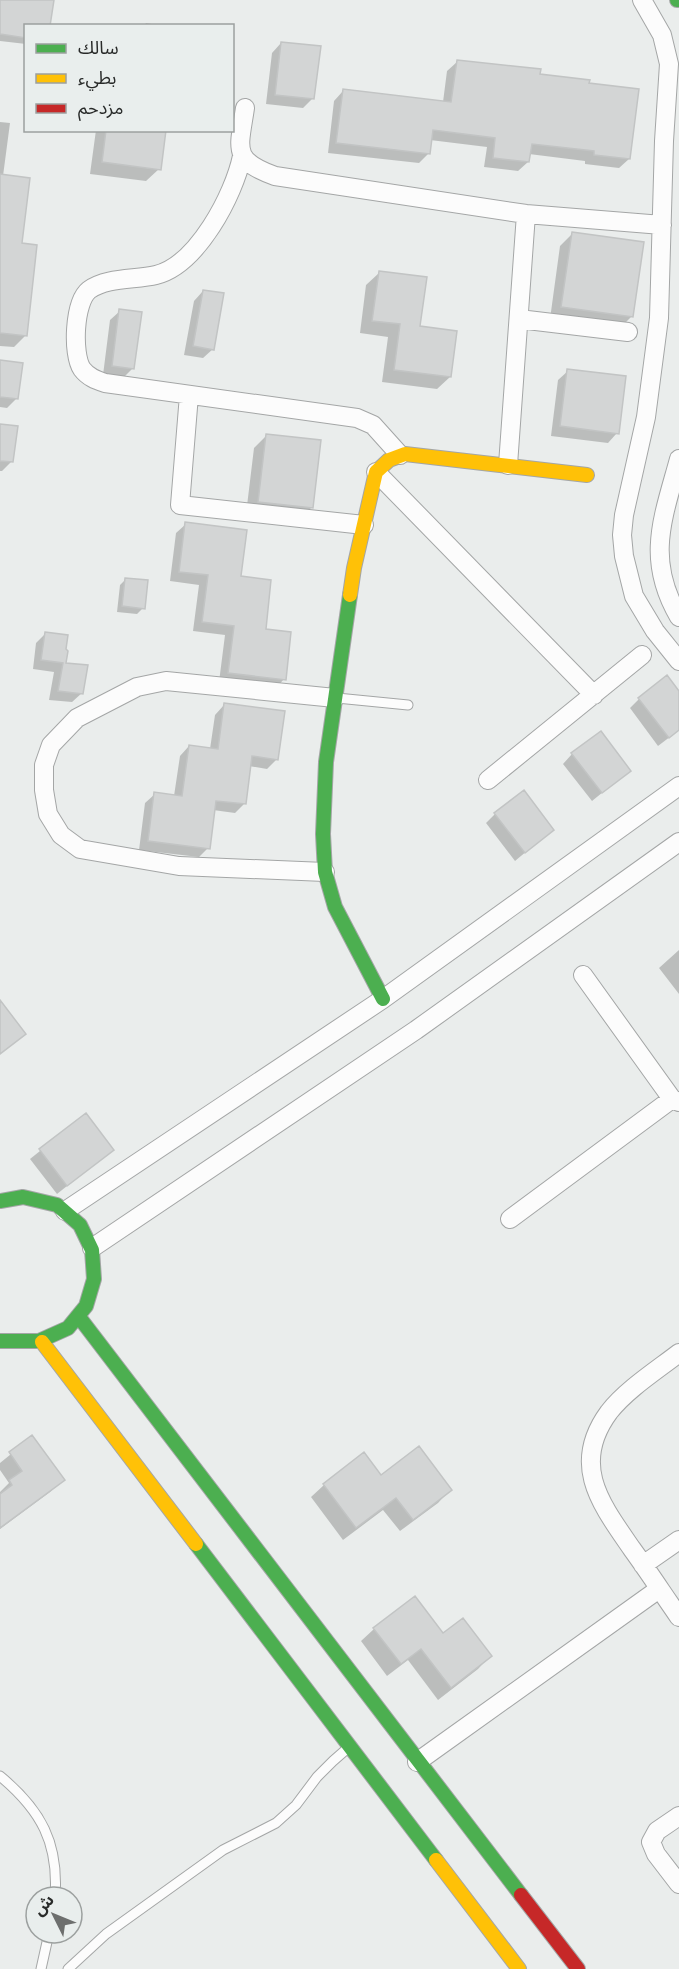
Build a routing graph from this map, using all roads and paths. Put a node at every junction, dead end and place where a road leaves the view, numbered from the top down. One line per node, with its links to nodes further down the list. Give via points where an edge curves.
1 (642, 0): 2 (street)
2 (674, 57): 6 (street)
3 (244, 108): 4 (street, via 239,145)
4 (242, 156): 5 (street, via 254,168 275,176); 9 (street, via 230,194 206,235 192,250 159,274 98,285 82,299 75,350 83,370 93,379)
5 (526, 214): 6 (street); 7 (street)
6 (662, 225): 18 (street, via 654,368 622,535 634,596)
7 (519, 319): 8 (street); 12 (street)
8 (628, 332)
9 (189, 395): 10 (street, via 357,418 373,425); 15 (street, via 180,505)
10 (400, 455): 12 (street); 13 (street, via 386,461)
11 (679, 459): 16 (street, via 662,516 659,557)
12 (508, 465): 14 (street)
13 (376, 472): 15 (street); 19 (street)
14 (587, 475)
15 (364, 525): 20 (street)
16 (679, 617)
17 (642, 655): 19 (street)
18 (679, 661)
19 (594, 695): 22 (street)
20 (335, 698): 21 (lane); 25 (street, via 326,762); 25 (street, via 166,681 136,687 77,718 51,745 44,765 48,814 61,835 80,849 179,866)
21 (408, 705)
22 (488, 780)
23 (679, 786): 27 (street)
24 (679, 842): 32 (street, via 416,1030)
25 (325, 872): 27 (street, via 335,907)
26 (583, 975): 28 (street)
27 (383, 999): 30 (street)
28 (675, 1100): 31 (street)
29 (0, 1201): 30 (street, via 21,1197 44,1200)
30 (65, 1210): 32 (street, via 81,1226)
31 (510, 1219)
32 (92, 1248): 33 (street, via 96,1271 92,1296)
33 (79, 1317): 35 (street, via 69,1328); 42 (street)
34 (0, 1341): 35 (street, via 20,1345)
35 (42, 1342): 41 (street)
36 (679, 1353): 38 (street, via 610,1411 598,1433 592,1457 592,1473 602,1504)
37 (679, 1540): 38 (street)
38 (643, 1565): 39 (street)
39 (659, 1589): 40 (street); 42 (street)
40 (679, 1617)
41 (350, 1747): 49 (lane, via 276,1823 223,1850 106,1934); 50 (street)
42 (417, 1762): 51 (street)
43 (0, 1776): 46 (lane, via 30,1804 44,1827 54,1861)
44 (679, 1816): 45 (street, via 657,1831 651,1842)
45 (679, 1884)
46 (55, 1885)
47 (46, 1945): 48 (lane)
48 (41, 1969)
49 (68, 1969)
50 (519, 1969)
51 (578, 1969)

